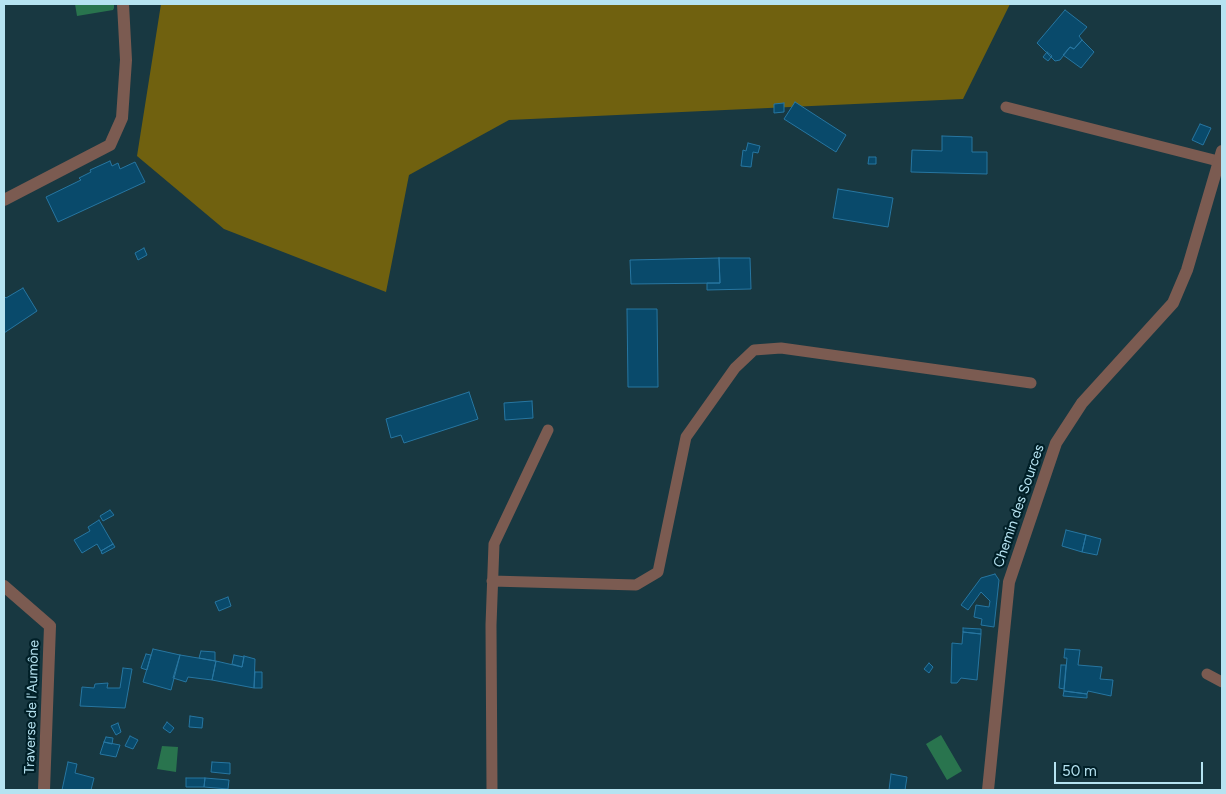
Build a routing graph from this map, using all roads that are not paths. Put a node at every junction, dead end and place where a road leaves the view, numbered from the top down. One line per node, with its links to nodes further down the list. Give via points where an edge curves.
1 (123, 4): 4 (street, via 126,60 122,118 110,145)
2 (1006, 107): 3 (lane, Chemin des Sources)
3 (1220, 156): 13 (street, Chemin des Sources, via 1187,270 1172,303 1082,403 1056,443 1009,582)
4 (4, 200)
5 (1031, 383): 7 (lane, via 781,348 754,350 735,368 686,436 658,572 636,585)
6 (548, 430): 7 (lane, via 494,544)
7 (492, 581): 12 (lane)
8 (4, 586): 11 (street, Traverse de l'Aumône, via 50,626)
9 (1207, 674): 10 (lane)
10 (1222, 682)
11 (44, 790)
12 (492, 790)
13 (988, 790)

